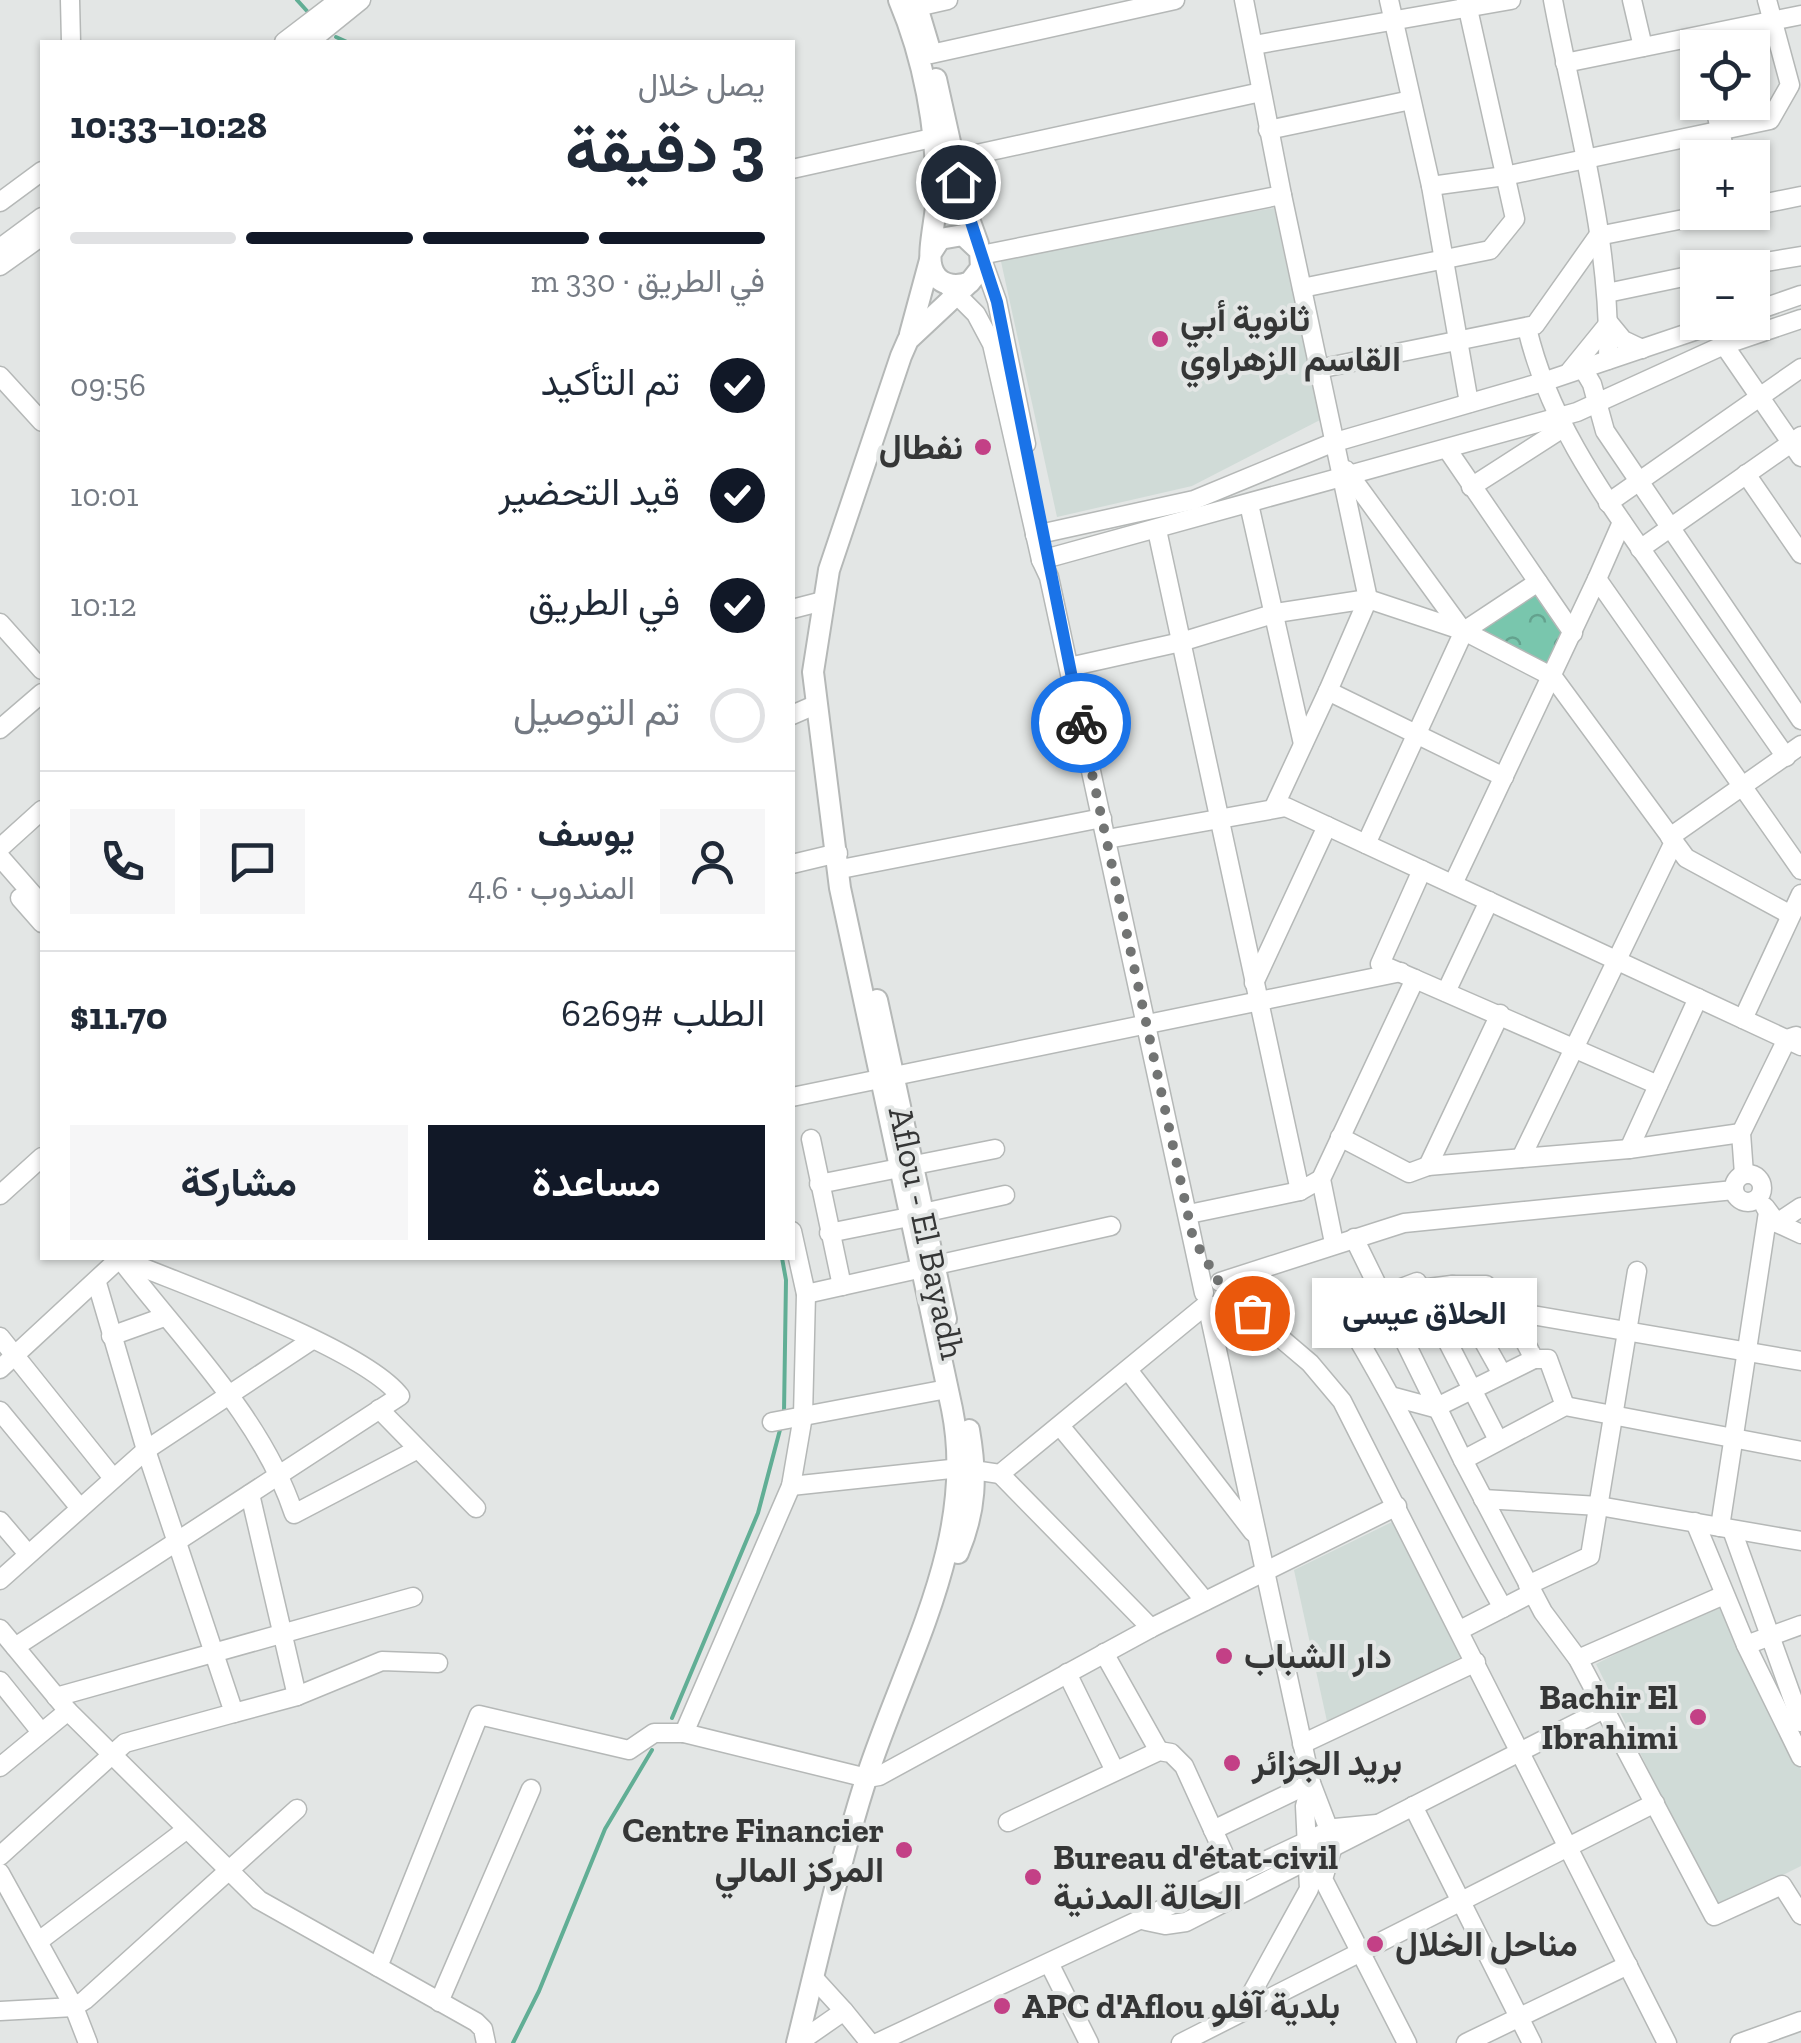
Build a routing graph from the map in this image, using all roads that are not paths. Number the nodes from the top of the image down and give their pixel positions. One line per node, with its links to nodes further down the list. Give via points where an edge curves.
1 (70, 0): 17 (street)
2 (339, 0): 18 (street)
3 (361, 0): 19 (street)
4 (948, 0): 11 (street)
5 (1175, 0): 23 (street)
6 (1244, 0): 21 (street)
7 (1511, 0): 12 (street)
8 (1553, 0): 24 (street)
9 (1632, 0): 22 (street)
10 (1767, 0): 15 (street)
11 (910, 2): 23 (main road); 30 (main road)
12 (1466, 3): 13 (street); 36 (street)
13 (1391, 10): 21 (street); 26 (street)
14 (1801, 15): 15 (street)
15 (1770, 22): 16 (street); 28 (street, via 1790,85 1770,120)
16 (1743, 30)
17 (71, 40)
18 (287, 40)
19 (311, 40)
20 (1680, 44): 22 (street)
21 (1254, 46): 25 (street)
22 (1643, 47): 24 (street)
23 (930, 54): 33 (main road)
24 (1564, 63): 32 (street)
25 (1261, 92): 29 (street); 33 (street)
26 (1411, 100): 29 (street); 37 (street)
27 (1718, 120): 28 (street)
28 (1720, 129): 31 (street); 32 (street)
29 (1268, 130): 38 (street)
30 (932, 138): 33 (main road); 34 (street)
31 (1722, 140)
32 (1583, 156): 36 (street); 44 (street)
33 (944, 161): 47 (main road); 48 (main road)
34 (795, 169)
35 (40, 172): 40 (street)
36 (1505, 176): 37 (street); 50 (street, via 1515,219 1490,250)
37 (1431, 186): 50 (street)
38 (1282, 195): 47 (street); 55 (street)
39 (1801, 196): 41 (street)
40 (0, 202)
41 (1770, 202)
42 (40, 219): 46 (street)
43 (1680, 220): 44 (street)
44 (1598, 236): 56 (street); 61 (street, via 1546,316)
45 (40, 237): 52 (street)
46 (0, 248)
47 (981, 255): 48 (main road, via 970,238 955,234 940,240); 54 (main road); 93 (street, via 997,302)
48 (931, 256): 54 (main road, via 934,274); 64 (main road)
49 (1801, 256): 51 (street)
50 (1444, 258): 55 (street); 63 (street)
51 (1770, 261)
52 (0, 266)
53 (1680, 278): 56 (street)
54 (957, 286): 64 (main road, Aflou - El Bayadh); 93 (street, via 992,344)
55 (1302, 288): 70 (street)
56 (1607, 293): 60 (street)
57 (1801, 295): 58 (street)
58 (1770, 306)
59 (1801, 319): 65 (street)
60 (1609, 323): 66 (street); 68 (street); 71 (street)
61 (1526, 328): 63 (street); 67 (street)
62 (1680, 336): 66 (street)
63 (1458, 338): 70 (street); 76 (street)
64 (908, 340): 100 (main road, Aflou - El Bayadh, via 847,511)
65 (1724, 345): 75 (street); 77 (street)
66 (1642, 350): 68 (street)
67 (1533, 355): 71 (street); 73 (street); 74 (street)
68 (1608, 360): 71 (street)
69 (1801, 368): 75 (street)
70 (1318, 369): 82 (street)
71 (1574, 370): 73 (street); 77 (street, via 1592,384)
72 (0, 376): 78 (street)
73 (1542, 382): 74 (street); 80 (street)
74 (1508, 392): 76 (street)
75 (1761, 398): 81 (street); 86 (street)
76 (1470, 403): 82 (street)
77 (1594, 404): 79 (street); 80 (street)
78 (40, 420)
79 (1600, 423): 80 (street); 86 (street)
80 (1563, 428): 83 (street); 87 (street); 89 (street)
81 (1798, 446): 84 (street)
82 (1333, 448): 85 (street); 93 (street, via 1194,500)
83 (1447, 449): 85 (street); 87 (street)
84 (1746, 474): 91 (street); 95 (street)
85 (1345, 478): 88 (street); 99 (street); 103 (street)
86 (1642, 481): 89 (street); 91 (street)
87 (1471, 487): 98 (street)
88 (1249, 504): 92 (street); 101 (street)
89 (1608, 504): 90 (street)
90 (1622, 522): 94 (street); 97 (street)
91 (1672, 526): 94 (street); 113 (street)
92 (1157, 530): 96 (street); 105 (street)
93 (1040, 534): 96 (street)
94 (1640, 549): 117 (street)
95 (1801, 554)
96 (1047, 565): 106 (street)
97 (1597, 579): 104 (street); 119 (street)
98 (1538, 582): 103 (street); 104 (street)
99 (1368, 598): 101 (street); 103 (street); 109 (street)
100 (804, 604): 111 (main road, Aflou - El Bayadh)
101 (1276, 613): 105 (street); 116 (street)
102 (0, 623): 107 (street)
103 (1464, 632): 108 (street); 115 (street)
104 (1572, 634): 108 (street)
105 (1181, 642): 106 (street); 122 (street)
106 (1069, 666): 123 (street)
107 (40, 668)
108 (1553, 677): 118 (street); 126 (street)
109 (1328, 691): 115 (street); 116 (street)
110 (40, 694): 114 (street)
111 (815, 705): 112 (street); 130 (main road, Aflou - El Bayadh)
112 (795, 714)
113 (1801, 720)
114 (0, 729)
115 (1416, 734): 118 (street); 127 (street)
116 (1303, 744): 120 (street)
117 (1793, 751): 119 (street)
118 (1504, 777): 135 (street)
119 (1738, 786): 126 (street); 133 (street)
120 (1275, 805): 122 (street); 124 (street)
121 (40, 812): 128 (street)
122 (1217, 817): 125 (street); 143 (street)
123 (1102, 818): 125 (street); 130 (street)
124 (1328, 826): 127 (street); 143 (street)
125 (1107, 839): 149 (street)
126 (1672, 839): 139 (street, via 1686,858); 141 (street)
127 (1366, 844): 132 (street)
128 (0, 848)
129 (0, 857): 138 (street)
130 (840, 861): 131 (street); 152 (main road, Aflou - El Bayadh, via 840,888)
131 (795, 864)
132 (1422, 870): 135 (street); 142 (street, via 1380,964)
133 (1801, 870)
134 (0, 875): 140 (street)
135 (1453, 884): 137 (street)
136 (1801, 894): 139 (street)
137 (1488, 901): 141 (street); 144 (street)
138 (40, 903)
139 (1789, 914): 148 (street)
140 (40, 921)
141 (1615, 959): 145 (street); 151 (street)
142 (1408, 976): 144 (street); 146 (street); 156 (street)
143 (1254, 983): 146 (street)
144 (1446, 992): 147 (street)
145 (1698, 998): 148 (street); 153 (street)
146 (1257, 1003): 149 (street); 167 (street)
147 (1500, 1014): 151 (street); 163 (street)
148 (1743, 1019): 150 (street)
149 (1148, 1026): 152 (street); 172 (street)
150 (1796, 1040): 155 (street)
151 (1573, 1047): 153 (street); 160 (street)
152 (886, 1076): 154 (street); 162 (main road, Aflou - El Bayadh)
153 (1658, 1086): 159 (street)
154 (795, 1096)
155 (1741, 1134): 159 (street); 165 (street)
156 (1340, 1138): 163 (street, via 1408,1173); 164 (street)
157 (810, 1139): 166 (street)
158 (995, 1149): 162 (street)
159 (1629, 1149): 160 (street)
160 (1521, 1158): 163 (street)
161 (40, 1160): 168 (street)
162 (906, 1166): 166 (street); 173 (main road, Aflou - El Bayadh)
163 (1428, 1166)
164 (1321, 1179): 167 (street); 178 (street)
165 (1739, 1182): 171 (street, via 1741,1201); 177 (street, via 1404,1223)
166 (820, 1184): 175 (street)
167 (1300, 1192): 172 (street)
168 (0, 1195)
169 (1005, 1195): 173 (street)
170 (1801, 1207): 171 (street)
171 (1768, 1211): 176 (street); 198 (street)
172 (1189, 1214): 191 (street)
173 (916, 1215): 175 (street); 183 (main road, Aflou - El Bayadh)
174 (1111, 1226): 183 (street)
175 (829, 1233): 187 (street)
176 (1801, 1234)
177 (1354, 1238): 178 (street); 190 (street)
178 (1334, 1243): 191 (street)
179 (795, 1244): 189 (street)
180 (118, 1260): 185 (street)
181 (121, 1260): 193 (street)
182 (125, 1260): 197 (street)
183 (927, 1266): 187 (street); 205 (main road, Aflou - El Bayadh); 223 (main road, Aflou - El Bayadh)
184 (1637, 1271): 194 (street)
185 (96, 1282): 196 (street); 199 (street)
186 (1452, 1285): 188 (street); 192 (street, via 1486,1285); 204 (street)
187 (842, 1286): 189 (street)
188 (1420, 1290): 190 (street, via 1416,1282); 206 (street)
189 (806, 1294): 213 (street)
190 (1381, 1295): 208 (street, via 1341,1312); 210 (street)
191 (1219, 1296): 203 (street); 230 (street, via 1252,1313 1327,1380); 237 (street, via 1215,1354)
192 (1509, 1311): 194 (street); 200 (street)
193 (164, 1317): 196 (street); 207 (street)
194 (1627, 1331): 198 (street); 214 (street)
195 (0, 1336): 199 (street)
196 (111, 1336): 220 (street)
197 (312, 1340): 207 (street); 211 (street, via 387,1378 400,1396)
198 (1747, 1352): 201 (street); 218 (street)
199 (16, 1355): 202 (street); 226 (street)
200 (1534, 1359): 204 (street); 209 (street, via 1548,1359)
201 (1801, 1361)
202 (0, 1369)
203 (1128, 1370): 216 (street); 237 (street)
204 (1502, 1374): 206 (street)
205 (948, 1389): 213 (street); 223 (main road, Aflou - El Bayadh)
206 (1470, 1390): 210 (street); 217 (street)
207 (229, 1396): 220 (street); 224 (street)
208 (1394, 1396): 210 (street); 247 (street)
209 (1565, 1406): 214 (street); 217 (street)
210 (1434, 1408): 222 (street)
211 (379, 1410): 219 (street); 224 (street)
212 (0, 1411): 232 (street)
213 (800, 1417): 215 (street); 227 (street)
214 (1613, 1418): 218 (street); 231 (street)
215 (772, 1422)
216 (1060, 1426): 225 (street); 246 (street)
217 (1498, 1440): 222 (street)
218 (1734, 1440): 221 (street); 236 (street)
219 (418, 1449): 224 (street, via 294,1514); 233 (street)
220 (146, 1450): 226 (street); 239 (street)
221 (1801, 1452)
222 (1462, 1460): 229 (street)
223 (968, 1468): 225 (street); 227 (street); 278 (main road, Aflou - El Bayadh, via 935,1594)
224 (280, 1473): 228 (street)
225 (1000, 1474): 250 (street)
226 (114, 1478): 232 (street)
227 (790, 1486): 270 (street)
228 (250, 1494): 239 (street); 252 (street)
229 (1483, 1499): 231 (street); 243 (street)
230 (1397, 1506): 241 (street); 251 (street)
231 (1599, 1506): 235 (street); 243 (street, via 1590,1556)
232 (80, 1508): 240 (street)
233 (476, 1508)
234 (0, 1521): 240 (street)
235 (1695, 1522): 236 (street); 244 (street)
236 (1726, 1528): 238 (street); 253 (street)
237 (1256, 1536): 241 (street)
238 (1801, 1541)
239 (178, 1542): 255 (street); 256 (street)
240 (28, 1554): 242 (street)
241 (1264, 1570): 246 (street); 271 (street)
242 (0, 1580)
243 (1530, 1589): 247 (street); 258 (street)
244 (1724, 1595): 254 (street); 258 (street)
245 (413, 1598): 252 (street)
246 (1205, 1601): 250 (street)
247 (1502, 1608): 251 (street)
248 (1801, 1625): 253 (street)
249 (0, 1628): 255 (street)
250 (1151, 1628): 257 (street)
251 (1460, 1630): 259 (street)
252 (282, 1634): 256 (street); 263 (street)
253 (1770, 1634): 254 (street); 264 (street)
254 (1746, 1645): 264 (street)
255 (14, 1647): 265 (street)
256 (217, 1652): 265 (street); 267 (street)
257 (1104, 1653): 261 (street); 273 (street)
258 (1578, 1660): 266 (street)
259 (1476, 1662): 271 (street); 272 (street)
260 (438, 1663): 263 (street, via 382,1661)
261 (1066, 1672): 277 (street); 278 (street)
262 (0, 1681): 269 (street)
263 (297, 1696): 267 (street)
264 (1791, 1703): 268 (street); 275 (street)
265 (62, 1704): 269 (street); 274 (street)
266 (1602, 1710): 272 (street); 281 (street)
267 (234, 1713): 274 (street, via 124,1743)
268 (1801, 1722)
269 (42, 1732): 276 (street)
270 (684, 1733): 278 (street); 300 (street, via 654,1734 628,1750 479,1715)
271 (1302, 1744): 279 (street)
272 (1520, 1750): 282 (street); 288 (street)
273 (1159, 1751): 277 (street); 286 (street, via 1181,1760)
274 (111, 1755): 285 (street); 290 (street)
275 (1801, 1758)
276 (1, 1763)
277 (1115, 1771): 284 (street)
278 (867, 1778): 302 (main road, Aflou - El Bayadh)
279 (1311, 1783): 286 (street); 287 (street); 289 (street, via 1305,1806)
280 (531, 1789): 304 (street)
281 (1655, 1803): 288 (street); 295 (street, via 1714,1916 1782,1885)
282 (1413, 1806): 287 (street); 294 (street)
283 (297, 1809): 291 (street)
284 (1008, 1822)
285 (187, 1829): 291 (street); 296 (street)
286 (1213, 1830): 293 (street)
287 (1332, 1839): 289 (street); 297 (street, via 1323,1879)
288 (1571, 1848): 294 (street); 299 (street)
289 (1310, 1850): 293 (street); 301 (street, via 1306,1897)
290 (0, 1856)
291 (229, 1870): 300 (street, via 280,1915); 305 (street)
292 (0, 1872): 296 (street)
293 (1238, 1886): 298 (street)
294 (1463, 1904): 297 (street); 309 (street)
295 (1801, 1914)
296 (39, 1940): 305 (street)
297 (1357, 1952): 303 (street); 318 (street)
298 (1050, 1965): 315 (street); 316 (street)
299 (1628, 1965): 309 (street); 321 (street)
300 (378, 1967): 304 (street)
301 (1262, 1974): 303 (street); 306 (street)
302 (813, 1977): 308 (street); 313 (main road, Aflou - El Bayadh)
303 (1279, 1992): 306 (street)
304 (440, 2002): 312 (street, via 484,2029)
305 (74, 2007): 307 (street); 311 (street)
306 (1242, 2010): 317 (street)
307 (0, 2011)
308 (844, 2012): 313 (street); 314 (street)
309 (1518, 2017): 319 (street); 320 (street)
310 (1801, 2022): 322 (street)
311 (88, 2043)
312 (486, 2043)
313 (797, 2043)
314 (870, 2043)
315 (878, 2043)
316 (1089, 2043)
317 (1181, 2043)
318 (1407, 2043)
319 (1466, 2043)
320 (1532, 2043)
321 (1667, 2043)
322 (1740, 2043)

